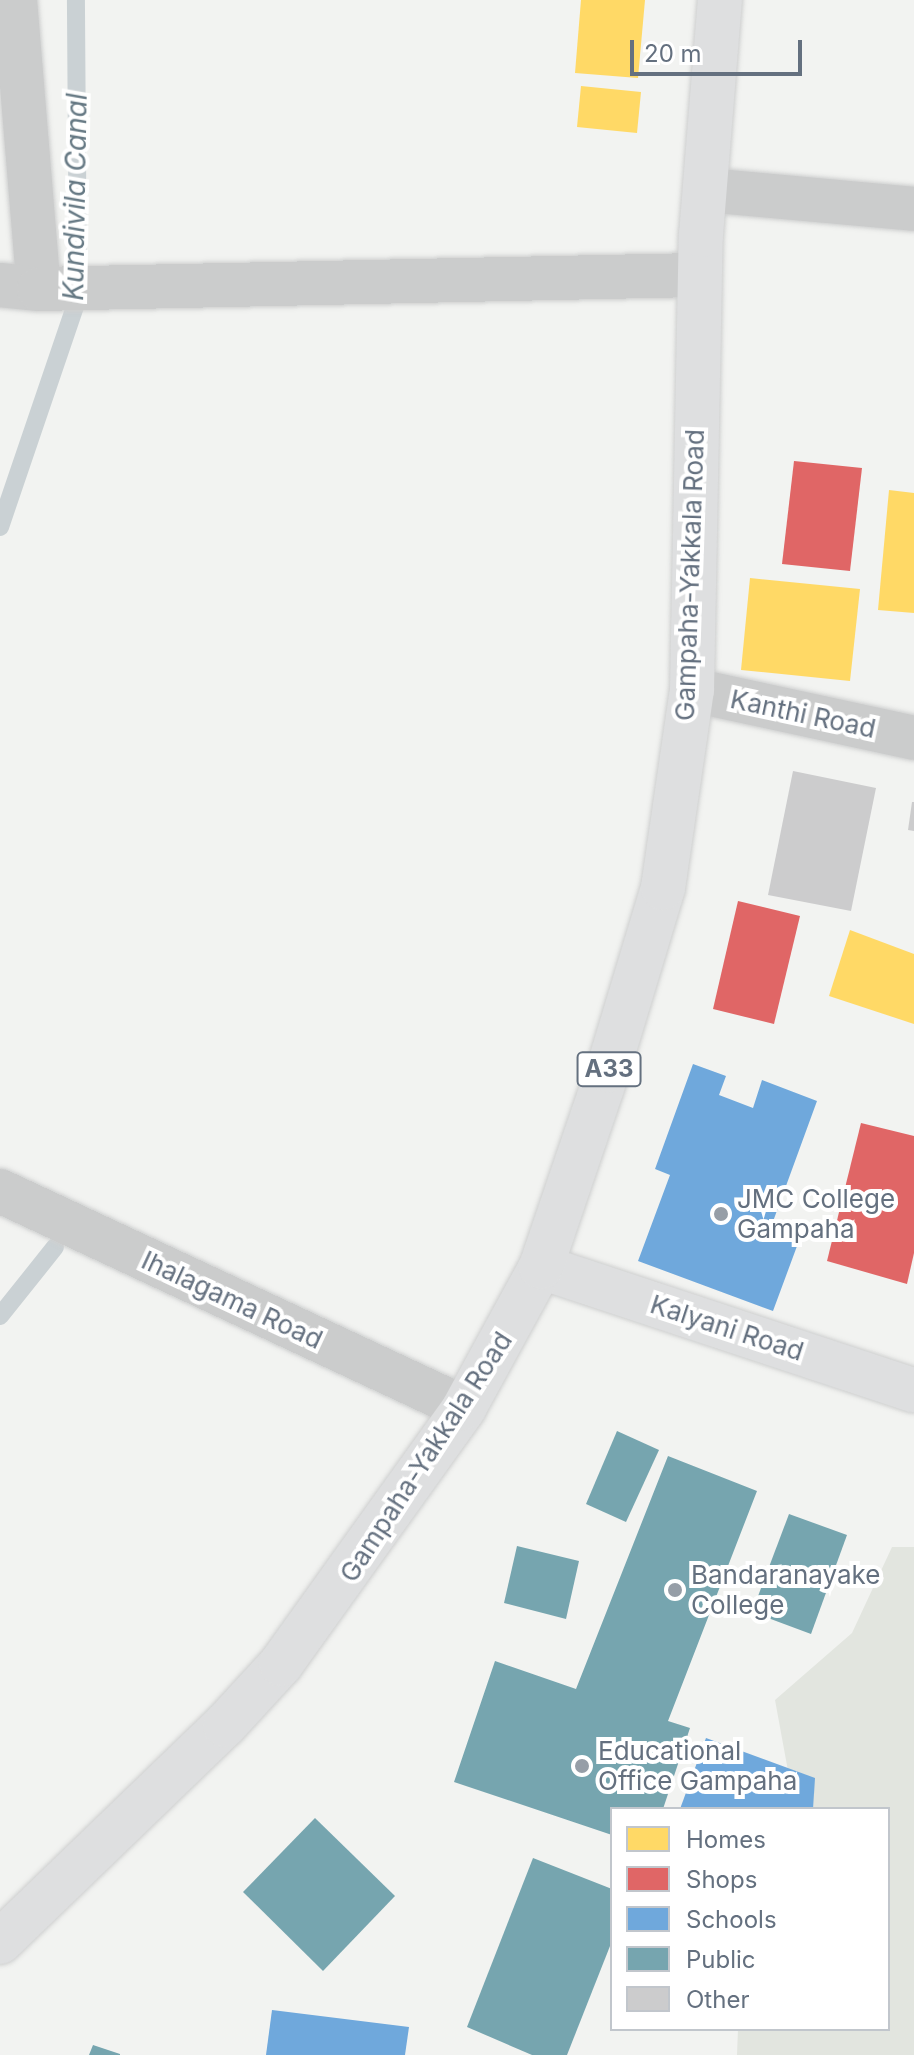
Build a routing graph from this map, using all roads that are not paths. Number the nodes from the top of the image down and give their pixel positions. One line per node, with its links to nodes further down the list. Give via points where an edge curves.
1 (15, 0): 6 (street)
2 (720, 0): 3 (main road, Gampaha-Yakkala Road / A33)
3 (706, 190): 4 (street); 5 (main road, Gampaha-Yakkala Road / A33)
4 (914, 209)
5 (699, 275): 6 (street); 7 (main road, Gampaha-Yakkala Road / A33)
6 (20, 287)
7 (692, 690): 8 (street, Kanthi Road); 10 (main road, Gampaha-Yakkala Road / A33, via 663,888)
8 (914, 738)
9 (0, 1191): 12 (street, Ihalagama Road)
10 (541, 1267): 11 (main road, Kalyani Road); 12 (main road, Gampaha-Yakkala Road / A33)
11 (914, 1390)
12 (464, 1408): 13 (main road, Gampaha-Yakkala Road / A33, via 281,1664)
13 (0, 1942)

